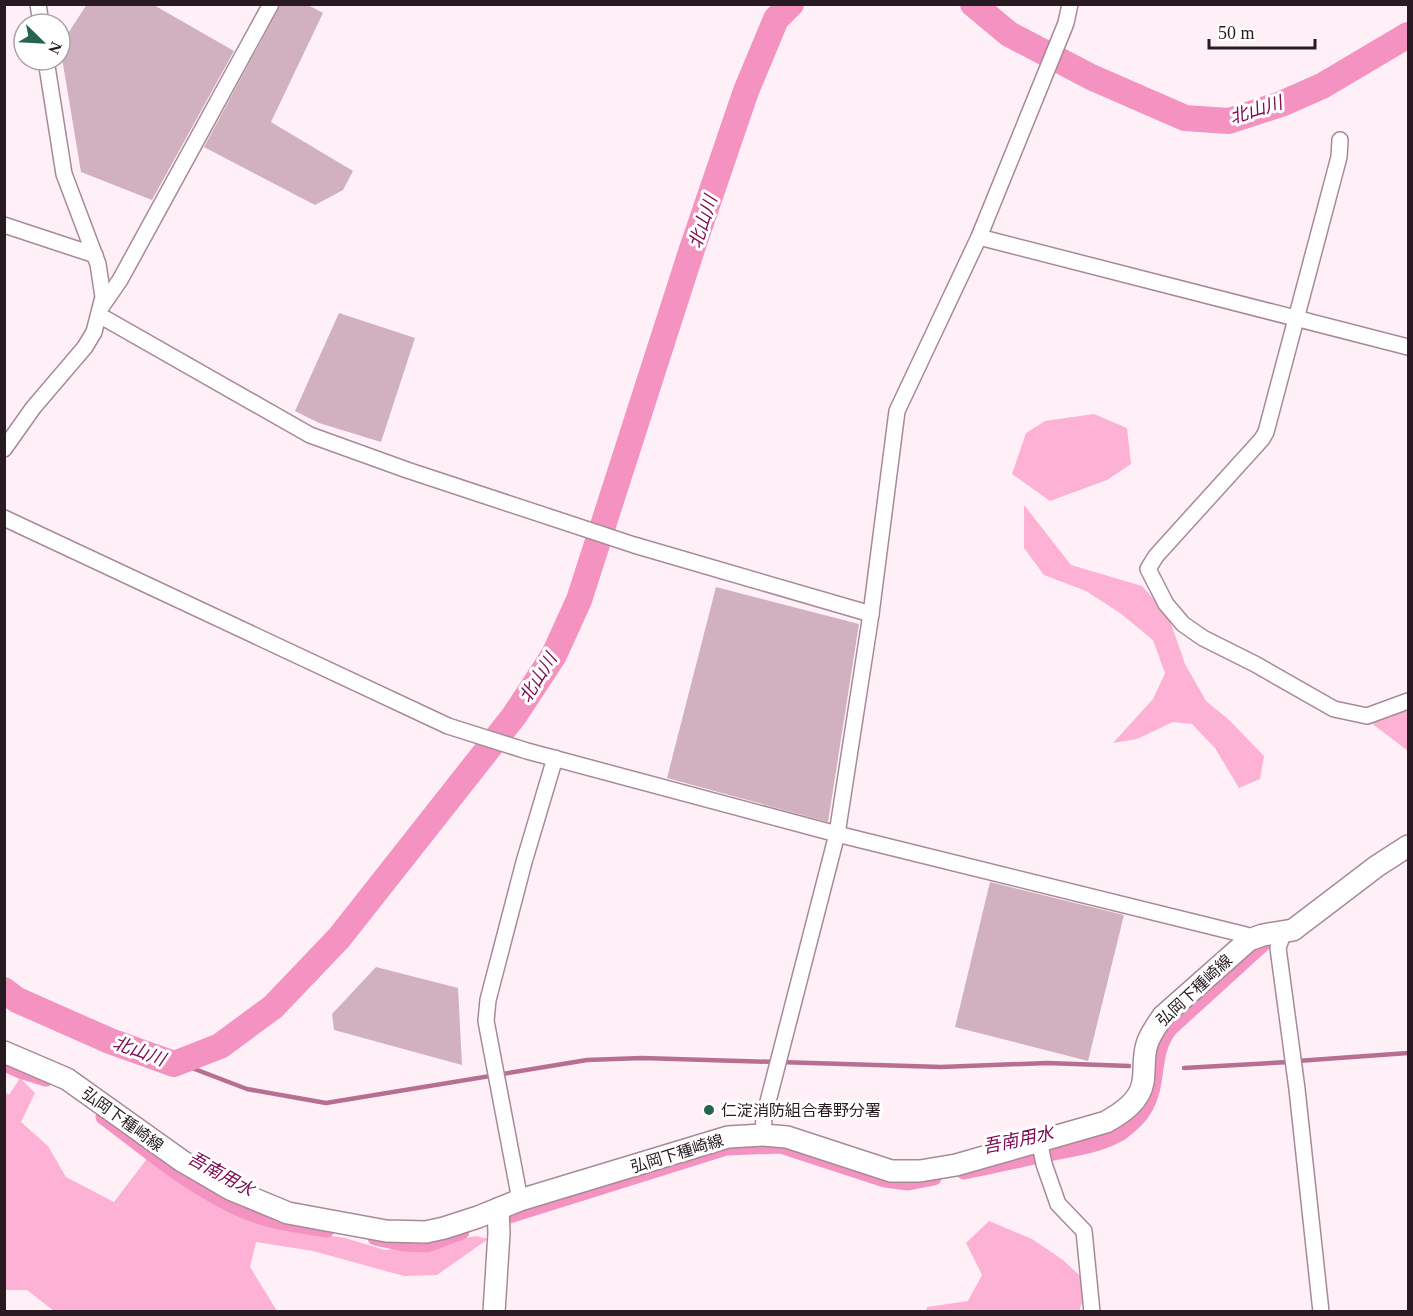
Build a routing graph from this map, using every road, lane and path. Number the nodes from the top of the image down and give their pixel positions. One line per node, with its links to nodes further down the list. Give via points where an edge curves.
1 (271, 4): 8 (street)
2 (1070, 4): 6 (street, via 1066,23)
3 (48, 72): 7 (street, via 64,174)
4 (1340, 140): 9 (street)
5 (4, 225): 7 (street)
6 (979, 237): 9 (street); 13 (street, via 897,411)
7 (95, 255): 8 (street, via 103,297)
8 (100, 310): 11 (street, via 85,347); 13 (street, via 310,435 634,545)
9 (1295, 318): 10 (street); 14 (street, via 1262,439 1148,569 1166,604 1183,624 1334,709 1367,716)
10 (1408, 347)
11 (4, 449)
12 (4, 519): 15 (street, via 448,726)
13 (871, 614): 16 (street)
14 (1408, 700)
15 (555, 758): 16 (street); 22 (street, via 488,999 486,1021)
16 (837, 834): 18 (street, via 1246,935); 20 (street, via 764,1117)
17 (1408, 846): 18 (main road, 弘岡下種崎線, via 1293,930)
18 (1270, 934): 21 (main road, 弘岡下種崎線, via 1163,1016 1146,1045 1143,1084 1124,1113); 26 (street, via 1278,948)
19 (4, 1052): 23 (main road, 弘岡下種崎線, via 68,1079 222,1185 288,1213 407,1233 444,1228)
20 (763, 1135): 21 (main road, 弘岡下種崎線, via 787,1137 891,1171 956,1165); 22 (main road, 弘岡下種崎線, via 728,1137)
21 (1039, 1144): 25 (street, via 1058,1204 1084,1231)
22 (520, 1200): 23 (main road, 弘岡下種崎線)
23 (498, 1209): 24 (main road)
24 (494, 1311)
25 (1092, 1311)
26 (1321, 1311)

